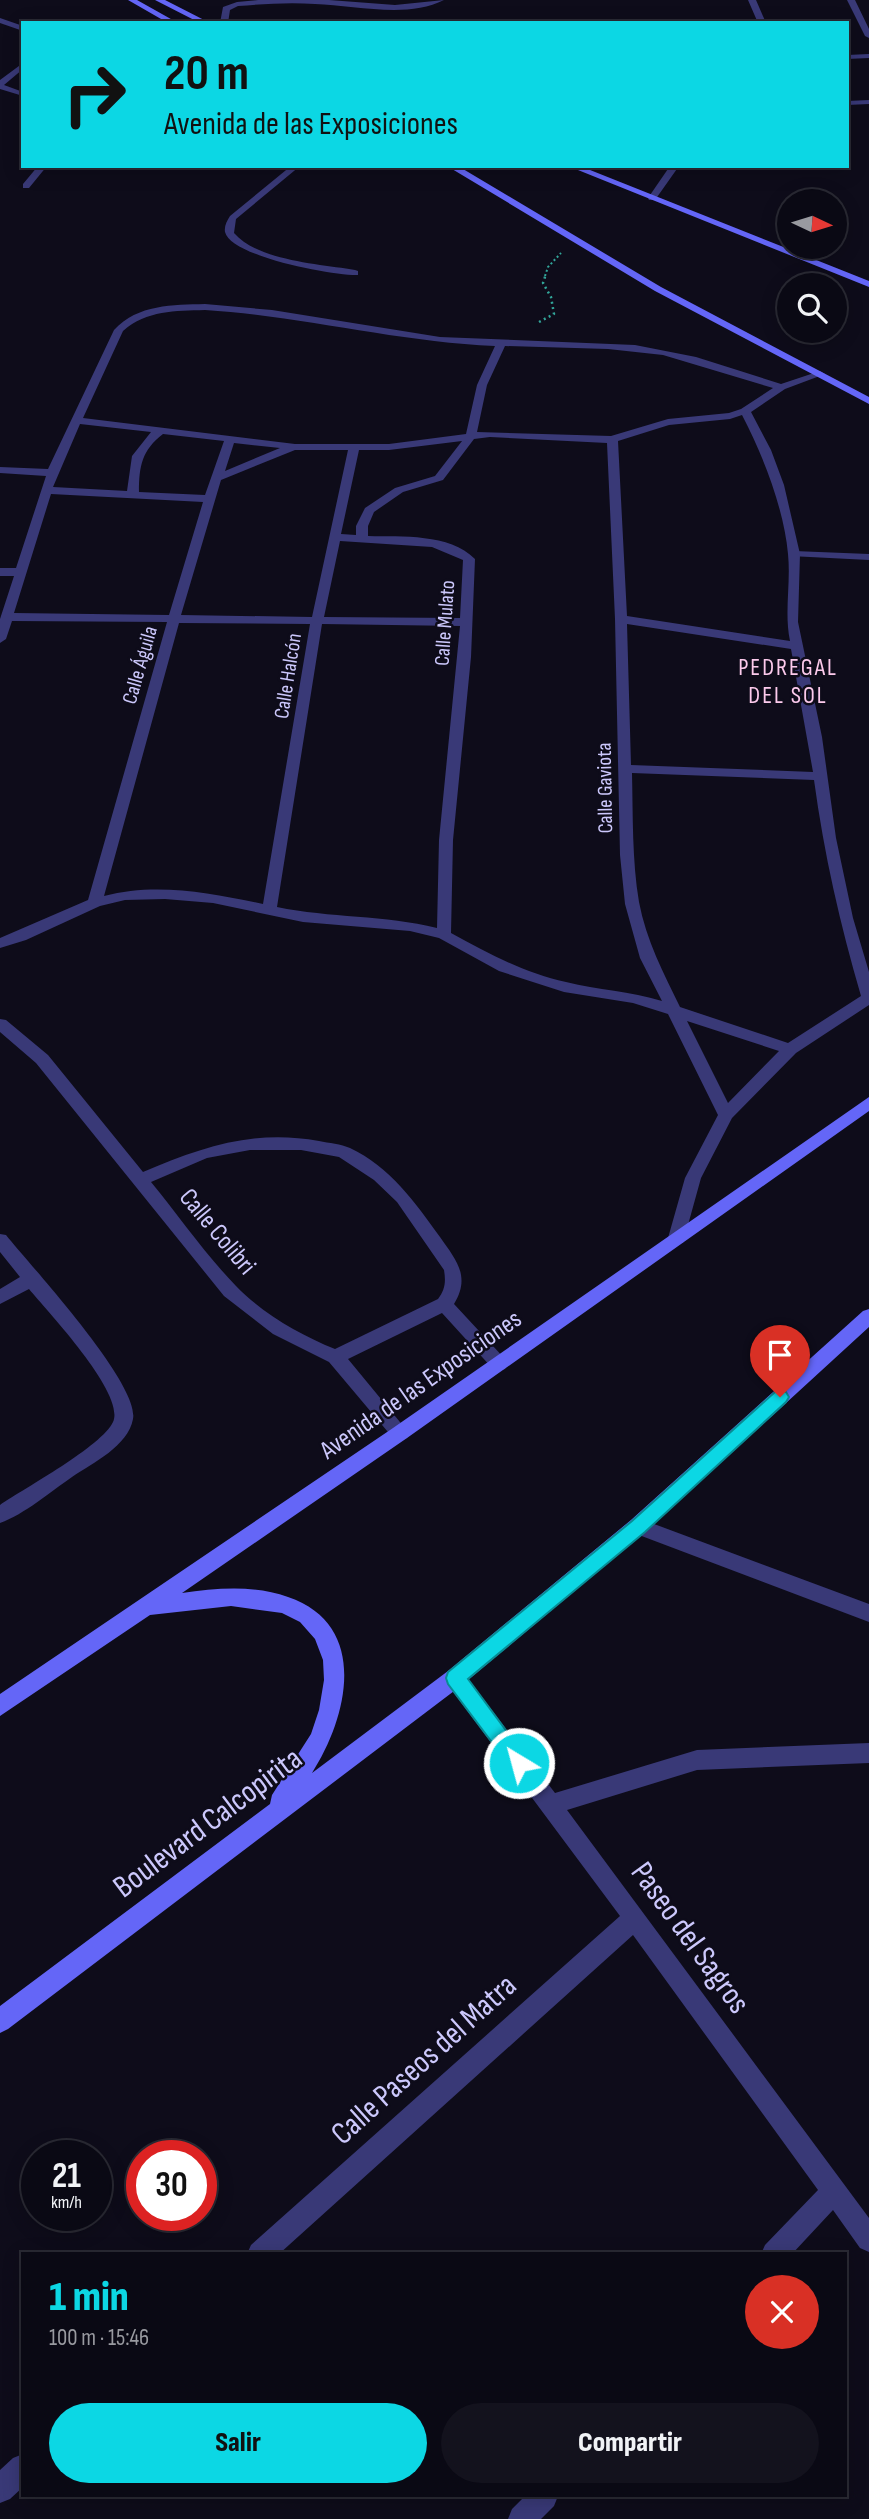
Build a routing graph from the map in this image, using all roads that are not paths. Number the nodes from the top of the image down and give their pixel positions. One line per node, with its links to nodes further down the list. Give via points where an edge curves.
1 (132, 0): 7 (street)
2 (159, 0): 8 (street)
3 (440, 0): 9 (street, via 393,9 327,2 237,4 226,9)
4 (752, 0): 10 (street)
5 (851, 0): 12 (street)
6 (0, 20): 11 (street)
7 (170, 21)
8 (202, 21)
9 (224, 21)
10 (761, 21)
11 (21, 28)
12 (869, 35)
13 (869, 56): 14 (street)
14 (849, 57)
15 (21, 67): 16 (street)
16 (0, 85): 17 (street)
17 (21, 94)
18 (869, 102): 19 (street)
19 (849, 103)
20 (41, 168): 25 (street)
21 (294, 168): 27 (lane, via 233,218 230,233 257,252)
22 (453, 168): 30 (street, via 700,313)
23 (577, 168): 26 (street)
24 (674, 168): 26 (street)
25 (26, 186)
26 (653, 198): 28 (street)
27 (355, 273)
28 (869, 284)
29 (500, 343): 31 (street, via 645,349); 34 (street, via 405,337 307,318 201,307 146,312 119,330); 36 (street, via 482,384)
30 (820, 374): 31 (street); 32 (street)
31 (781, 387): 33 (street)
32 (869, 401)
33 (746, 411): 38 (street, via 668,422); 49 (street, via 778,485)
34 (77, 420): 35 (street); 42 (street)
35 (163, 429): 37 (street); 45 (street, via 135,456)
36 (471, 436): 38 (street); 40 (street); 48 (street, via 439,478 399,490 369,510)
37 (230, 439): 39 (street); 43 (street, Calle Águila)
38 (612, 439): 55 (street, Calle Gaviota)
39 (295, 447): 40 (street); 43 (street)
40 (354, 449): 47 (street, Calle Halcón)
41 (0, 470): 42 (street)
42 (52, 473): 44 (street)
43 (218, 478): 46 (street, Calle Águila)
44 (46, 490): 45 (street); 52 (street)
45 (133, 493): 46 (street)
46 (212, 499): 54 (street, Calle Águila)
47 (335, 537): 48 (street); 56 (street, Calle Halcón)
48 (362, 539): 57 (street, Calle Mulato, via 434,544 469,559)
49 (794, 554): 50 (lane); 59 (street)
50 (869, 557)
51 (0, 572): 52 (street)
52 (22, 572): 53 (street)
53 (8, 617): 54 (street); 58 (street)
54 (174, 618): 56 (street); 62 (street, Calle Águila)
55 (621, 619): 59 (street); 60 (street, Calle Gaviota)
56 (317, 620): 57 (street); 63 (street, Calle Halcón)
57 (465, 622): 64 (street, Calle Mulato, via 446,840)
58 (0, 639)
59 (796, 646): 61 (street)
60 (625, 769): 61 (street); 67 (street, Calle Gaviota, via 632,904 648,958)
61 (819, 776): 66 (street, via 846,918)
62 (95, 903): 63 (street, via 125,895 165,894 213,898); 65 (street)
63 (269, 911): 64 (street, via 410,926)
64 (444, 935): 67 (street, via 503,968 565,987 635,998)
65 (0, 943)
66 (869, 998): 69 (street)
67 (675, 1013): 69 (street); 71 (street, Calle Gaviota)
68 (0, 1024): 72 (street, Calle Colibri, via 42,1059)
69 (790, 1049): 71 (street)
70 (869, 1102): 73 (street, Avenida de las Exposiciones)
71 (726, 1115): 73 (street, via 694,1178)
72 (141, 1179): 77 (street, via 204,1153 250,1144 301,1144 344,1152 380,1175 404,1198 453,1269 453,1294); 79 (street, Calle Colibri, via 230,1291 272,1326)
73 (677, 1238): 80 (street, Avenida de las Exposiciones)
74 (0, 1240): 75 (street)
75 (31, 1279): 76 (street); 82 (street, via 109,1375 124,1407 124,1420 115,1436 99,1449)
76 (0, 1297)
77 (444, 1304): 79 (street); 80 (street)
78 (869, 1316): 83 (street)
79 (335, 1357): 81 (street)
80 (499, 1364): 81 (street, Avenida de las Exposiciones)
81 (400, 1433): 84 (street, Avenida de las Exposiciones)
82 (0, 1514)
83 (638, 1526): 85 (street); 86 (street)
84 (146, 1607): 87 (street, Avenida de las Exposiciones); 90 (street, via 255,1598 287,1605 312,1618 330,1641 333,1703 319,1741)
85 (869, 1613)
86 (455, 1678): 89 (street, Paseo del Sagros); 90 (street, Boulevard Calcopirita)
87 (0, 1706)
88 (869, 1753): 89 (street, via 698,1760)
89 (550, 1805): 91 (street, Paseo del Sagros)
90 (272, 1813): 92 (street, Boulevard Calcopirita)
91 (635, 1918): 93 (street, Paseo del Sagros); 95 (street, Calle Paseos del Matra)
92 (0, 2021)
93 (834, 2191): 94 (street, Paseo del Sagros); 96 (street)
94 (869, 2239)
95 (262, 2252)
96 (776, 2252)
97 (21, 2470): 98 (street)
98 (0, 2489)
99 (543, 2497): 100 (street)
100 (522, 2519)

